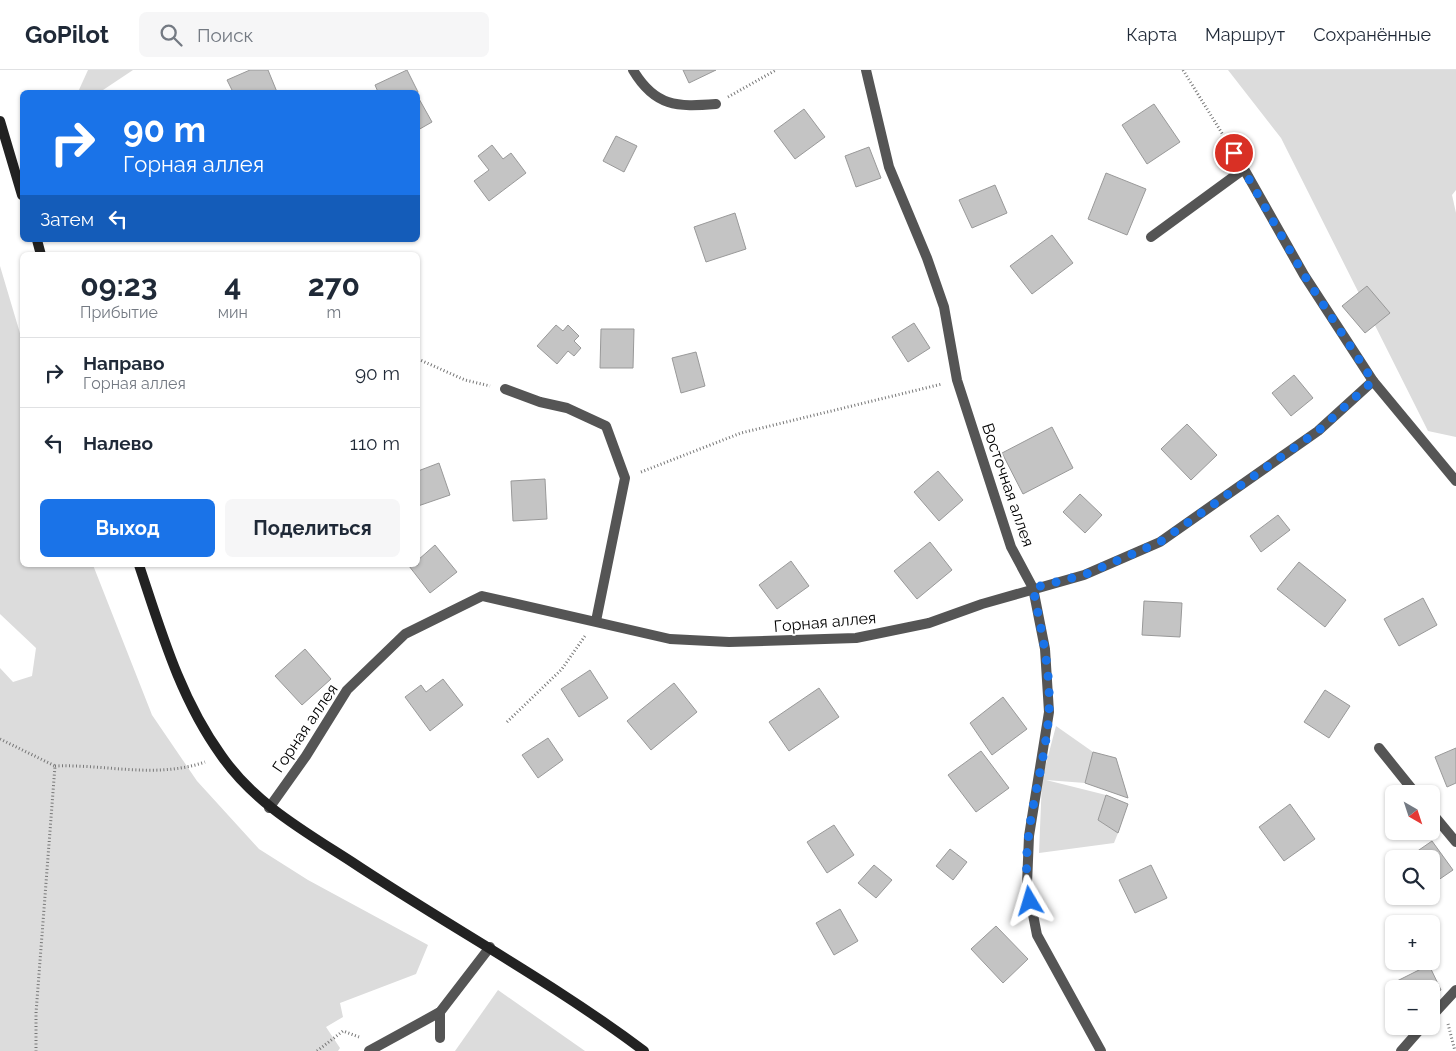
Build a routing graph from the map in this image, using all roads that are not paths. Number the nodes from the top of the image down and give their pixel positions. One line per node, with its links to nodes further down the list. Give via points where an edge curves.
1 (633, 70): 3 (street, via 654,96 681,107)
2 (866, 70): 11 (street, Восточная аллея, via 889,167 944,307 957,380 1011,547)
3 (716, 104)
4 (0, 121): 5 (main road)
5 (20, 188)
6 (1151, 237): 7 (street, via 1244,169 1304,275)
7 (1373, 381): 9 (street); 11 (street, Горная аллея, via 1318,431 1160,542 1084,575)
8 (505, 389): 12 (street, via 567,408 606,426 625,478)
9 (1456, 481)
10 (140, 567): 15 (main road, via 185,693 222,756)
11 (1033, 588): 12 (street, Горная аллея, via 929,623 856,638 729,642 670,639); 26 (street, Восточная аллея, via 1046,649 1049,712 1029,836 1027,884 1037,934)
12 (596, 621): 15 (street, Горная аллея, via 482,596 406,634 347,690 306,756)
13 (1379, 748): 14 (street)
14 (1409, 785)
15 (268, 808): 18 (main road, via 392,889)
16 (1440, 823): 17 (street)
17 (1456, 842)
18 (490, 947): 21 (street); 25 (main road)
19 (1456, 990): 20 (street)
20 (1440, 1007)
21 (440, 1012): 23 (street); 24 (street)
22 (1415, 1035): 27 (street)
23 (440, 1038)
24 (369, 1051)
25 (644, 1051)
26 (1101, 1051)
27 (1401, 1051)

